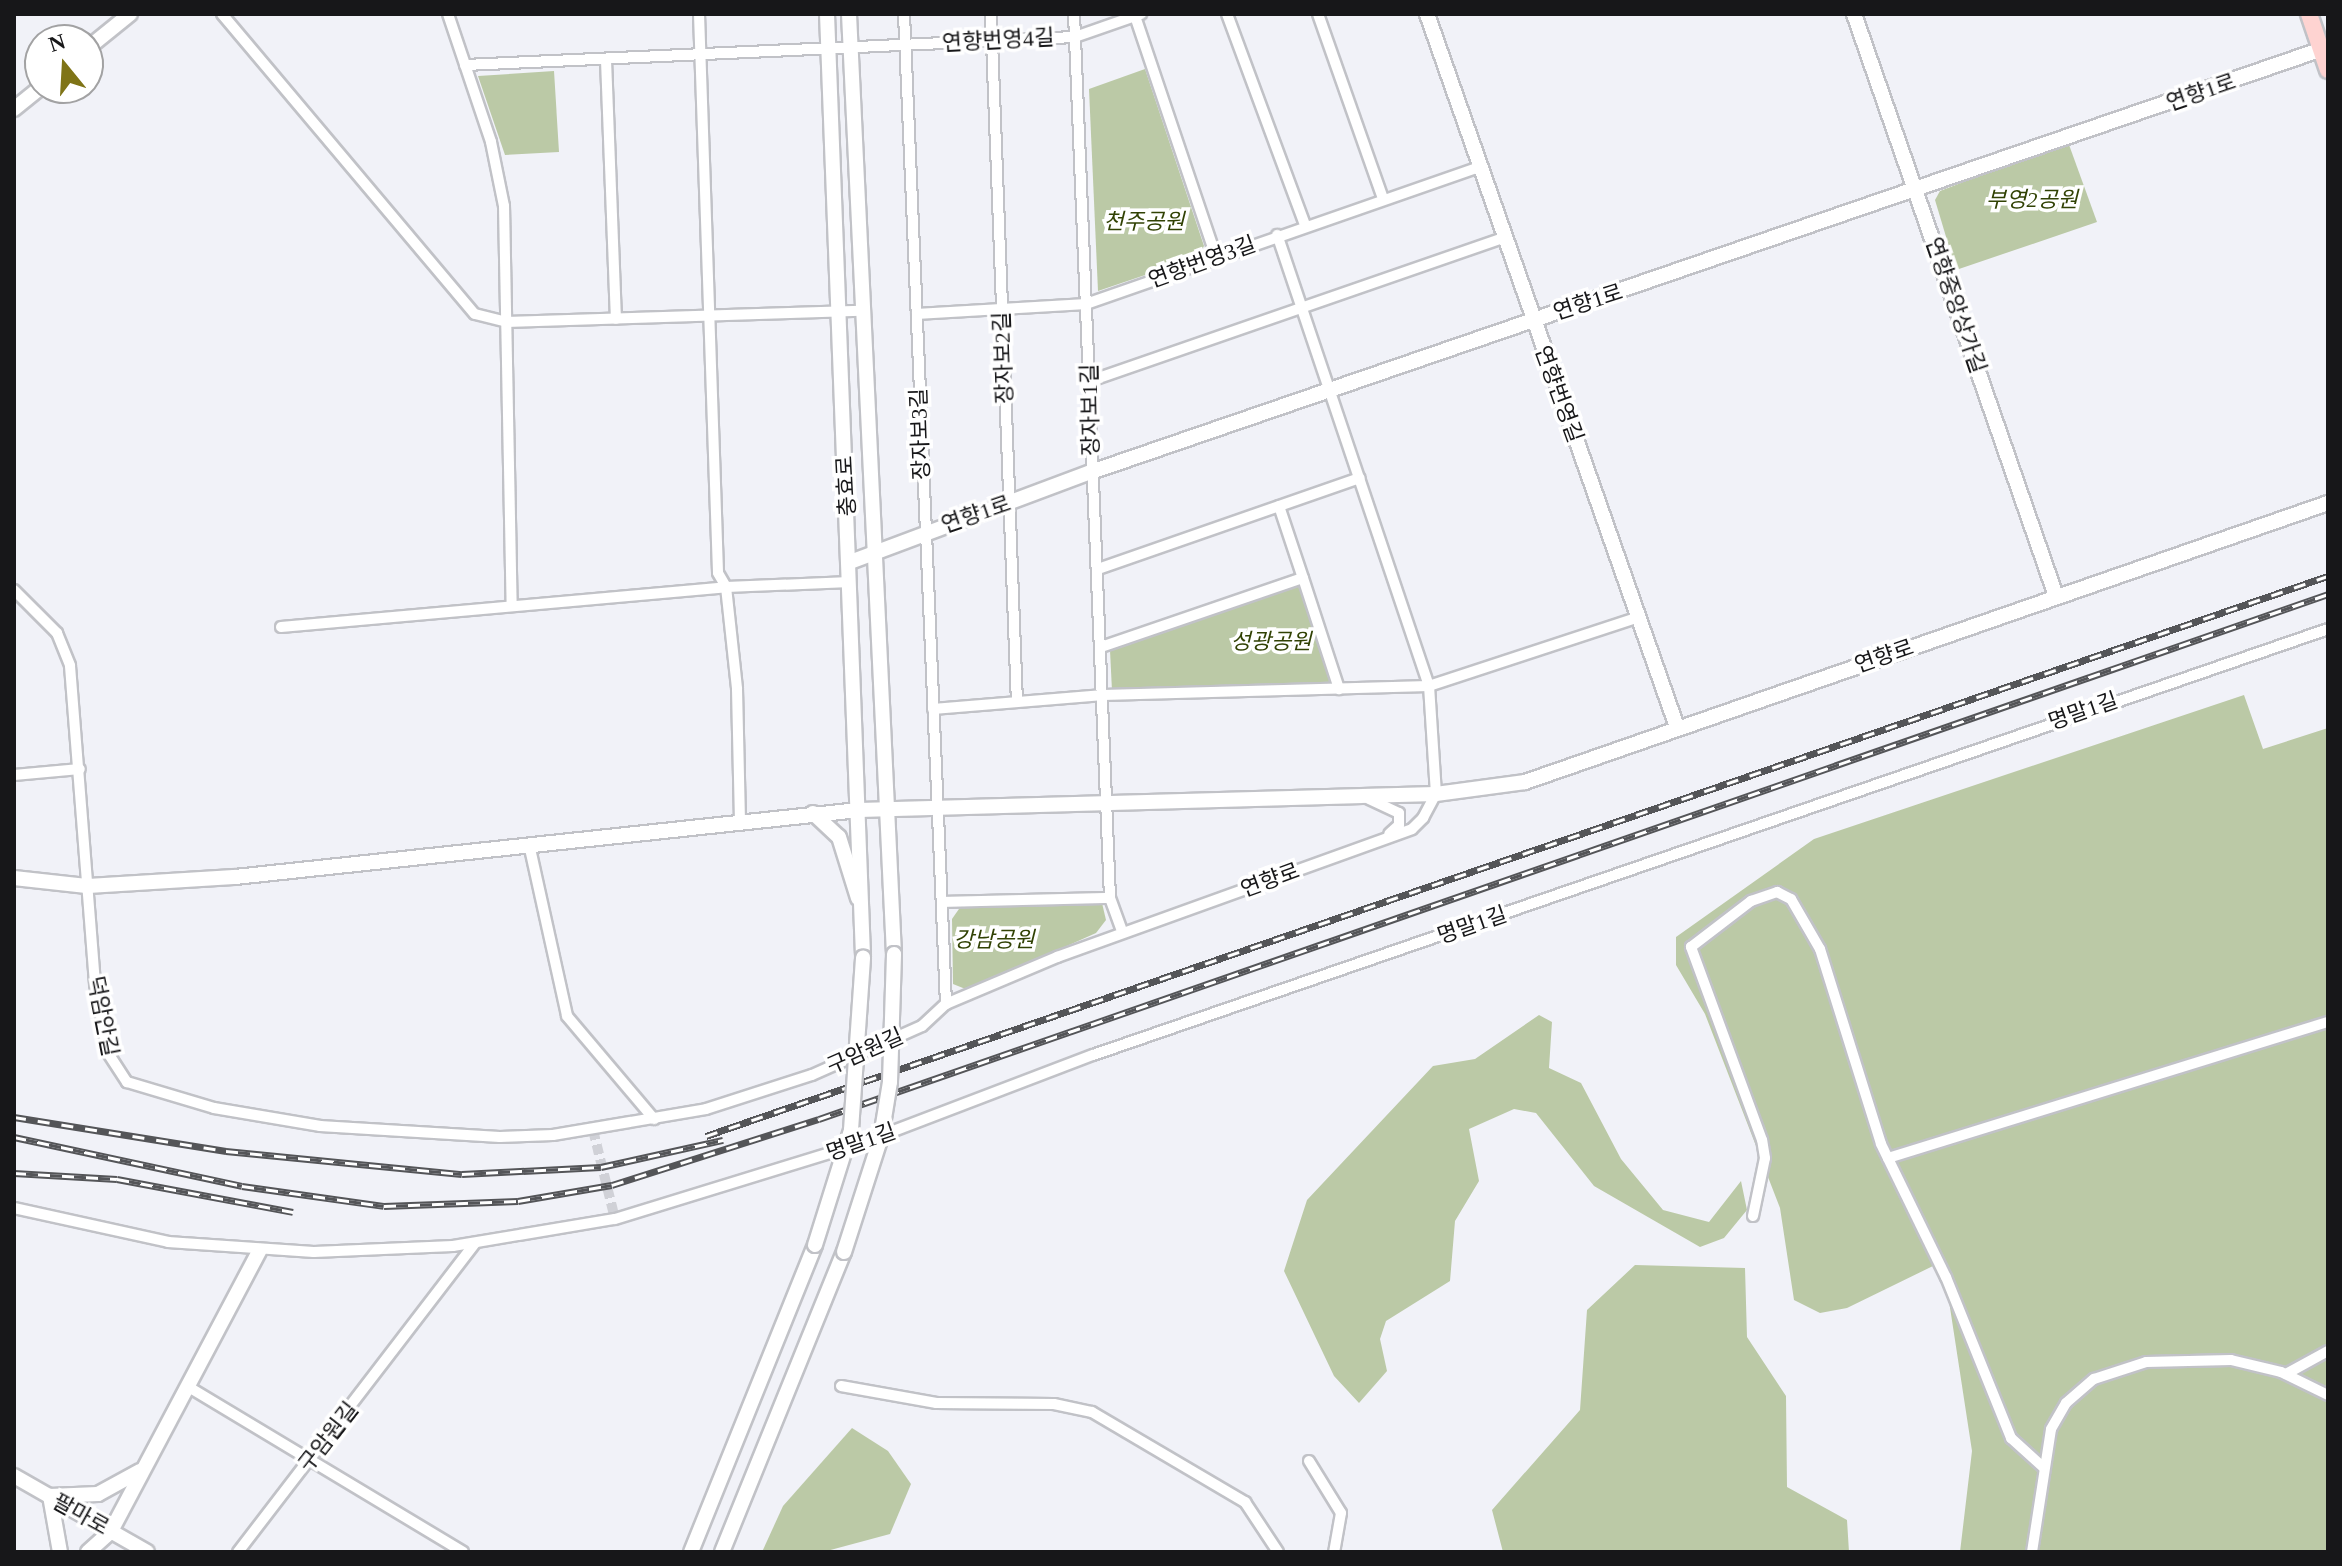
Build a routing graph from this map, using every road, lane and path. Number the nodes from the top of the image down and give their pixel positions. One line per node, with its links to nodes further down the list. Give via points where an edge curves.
1 (130, 14): 16 (main road)
2 (222, 14): 43 (street, via 450,291 475,314)
3 (448, 14): 25 (street)
4 (699, 14): 23 (street)
5 (827, 14): 21 (main road, 충효로)
6 (849, 14): 20 (main road, 충효로)
7 (904, 14): 19 (street, 장자보3길)
8 (991, 14): 18 (street, 장자보2길)
9 (1074, 14): 17 (street, 장자보1길)
10 (1227, 14): 30 (street)
11 (1318, 14): 29 (street)
12 (1427, 14): 27 (main road, 연향번영길)
13 (1854, 14): 28 (main road, 연향중앙상가길)
14 (2309, 14): 22 (main road)
15 (1138, 15): 17 (street, 연향번영4길); 33 (street)
16 (104, 35)
17 (1075, 37): 18 (street, 연향번영4길); 34 (street, 장자보1길)
18 (992, 40): 19 (street, 연향번영4길); 36 (street, 장자보2길)
19 (905, 44): 20 (street, 연향번영4길); 39 (street, 장자보3길)
20 (850, 47): 21 (street, 연향번영4길); 37 (main road, 충효로)
21 (829, 48): 23 (street, 연향번영4길); 38 (main road, 충효로)
22 (2325, 48): 26 (main road); 28 (main road, 연향1로)
23 (701, 55): 24 (street, 연향번영4길); 40 (street)
24 (606, 60): 25 (street, 연향번영4길); 41 (street)
25 (465, 65): 43 (street, via 504,206)
26 (2328, 70)
27 (1480, 167): 29 (street, 연향번영3길); 32 (main road, 연향번영길)
28 (1916, 190): 42 (main road, 연향1로); 59 (main road, 연향중앙상가길)
29 (1383, 199): 30 (street, 연향번영3길)
30 (1305, 225): 31 (street, 연향번영3길)
31 (1277, 235): 33 (street, 연향번영3길); 35 (street)
32 (1505, 237): 35 (street); 42 (main road, 연향번영길)
33 (1216, 257): 34 (street, 연향번영3길)
34 (1086, 304): 36 (street, 연향번영3길); 44 (street, 장자보1길)
35 (1298, 308): 44 (street); 45 (street)
36 (1001, 309): 39 (street, 연향번영3길); 48 (street, 장자보2길)
37 (861, 311): 38 (street); 52 (main road, 충효로)
38 (838, 312): 40 (street); 53 (main road, 충효로)
39 (917, 314): 51 (street, 장자보3길)
40 (707, 316): 41 (street); 57 (street, via 718,573)
41 (616, 319): 43 (street)
42 (1532, 320): 45 (main road, 연향1로); 61 (main road, 연향번영길)
43 (506, 322): 60 (street)
44 (1090, 381): 46 (street, 장자보1길)
45 (1329, 392): 46 (main road, 연향1로); 47 (street)
46 (1091, 472): 48 (main road, 연향1로); 54 (street, 장자보1길)
47 (1360, 478): 50 (street); 65 (street)
48 (1009, 503): 51 (main road, 연향1로); 68 (street, 장자보2길)
49 (2328, 503): 59 (main road, 연향로)
50 (1279, 506): 54 (street); 55 (street)
51 (923, 533): 52 (main road, 연향1로); 69 (street, 장자보3길)
52 (871, 554): 53 (main road, 연향1로); 77 (main road, 충효로)
53 (850, 562): 56 (main road, 충효로)
54 (1098, 569): 64 (street, 장자보1길)
55 (1303, 578): 64 (street); 66 (street)
56 (850, 582): 57 (street); 76 (main road, 충효로)
57 (726, 587): 60 (street); 80 (street, via 737,689)
58 (14, 590): 71 (street, 덕암안길, via 67,651)
59 (2056, 596): 70 (main road, 연향로)
60 (512, 605): 62 (street)
61 (1639, 617): 65 (street); 70 (main road, 연향번영길)
62 (281, 627)
63 (2328, 629): 96 (street, 명말1길, via 1108,1050 862,1143 615,1219)
64 (1101, 647): 67 (street, 장자보1길)
65 (1429, 686): 66 (street); 73 (street)
66 (1339, 689): 67 (street)
67 (1103, 695): 68 (street); 75 (street, 장자보1길)
68 (1017, 702): 69 (street)
69 (933, 709): 78 (street, 장자보3길)
70 (1677, 727): 73 (main road, 연향로, via 1525,782)
71 (80, 769): 72 (street); 84 (street, 덕암안길)
72 (14, 775)
73 (1436, 794): 74 (main road, 연향로); 81 (street, 연향로, via 1418,824)
74 (1360, 796): 75 (main road, 연향로); 81 (street, via 1399,813 1399,825)
75 (1108, 807): 78 (main road, 연향로); 85 (street)
76 (859, 810): 77 (main road, 연향로); 79 (main road, 연향로); 87 (main road, 충효로)
77 (884, 811): 78 (main road, 연향로); 116 (main road, 충효로, bridge, via 894,954 890,1082 881,1137 844,1252)
78 (941, 811): 86 (street, 장자보3길)
79 (813, 813): 80 (main road, 연향로); 87 (main road, via 839,837)
80 (740, 819): 82 (main road, 연향로)
81 (1384, 839): 88 (street, 연향로)
82 (529, 844): 84 (main road, 연향로); 91 (street, via 567,1016)
83 (14, 878): 84 (main road, 연향로)
84 (87, 886): 92 (street, 덕암안길, via 108,1053 127,1082 214,1108 320,1126 500,1137)
85 (1110, 898): 86 (street); 88 (street)
86 (945, 902): 89 (street, 장자보3길)
87 (862, 908): 115 (main road, 충효로, bridge, via 857,1094 838,1184)
88 (1123, 933): 89 (street, 구암원길)
89 (946, 1004): 91 (street, 구암원길, via 922,1026 812,1075)
90 (2328, 1022): 93 (street)
91 (654, 1119): 92 (street, 구암원길)
92 (593, 1130)
93 (1888, 1158): 95 (street, via 1820,949 1791,899 1768,892 1696,939 1691,954 1716,1005 1762,1140 1765,1158); 105 (street, via 1946,1277 2011,1438)
94 (14, 1208): 97 (street, via 144,1238)
95 (1753, 1216)
96 (475, 1243): 97 (street); 103 (street, 구암원길)
97 (259, 1251): 100 (main road)
98 (2328, 1351): 99 (street)
99 (2286, 1374): 102 (street); 105 (street, via 2231,1360 2171,1359 2094,1379 2057,1416)
100 (187, 1386): 103 (street); 106 (main road)
101 (841, 1386): 117 (street, via 936,1403 1054,1404 1092,1412 1245,1502)
102 (2328, 1395)
103 (310, 1461): 113 (street, 구암원길); 114 (street)
104 (1309, 1461): 118 (street, via 1341,1513)
105 (2043, 1467): 119 (street)
106 (143, 1469): 108 (main road, via 98,1494); 109 (main road)
107 (14, 1476): 108 (main road, 팔마로)
108 (50, 1496): 109 (main road, 팔마로); 110 (main road)
109 (111, 1531): 111 (main road); 112 (main road, 팔마로)
110 (60, 1552)
111 (88, 1552)
112 (147, 1552)
113 (238, 1552)
114 (463, 1552)
115 (691, 1552)
116 (722, 1552)
117 (1278, 1552)
118 (1334, 1552)
119 (2032, 1552)

